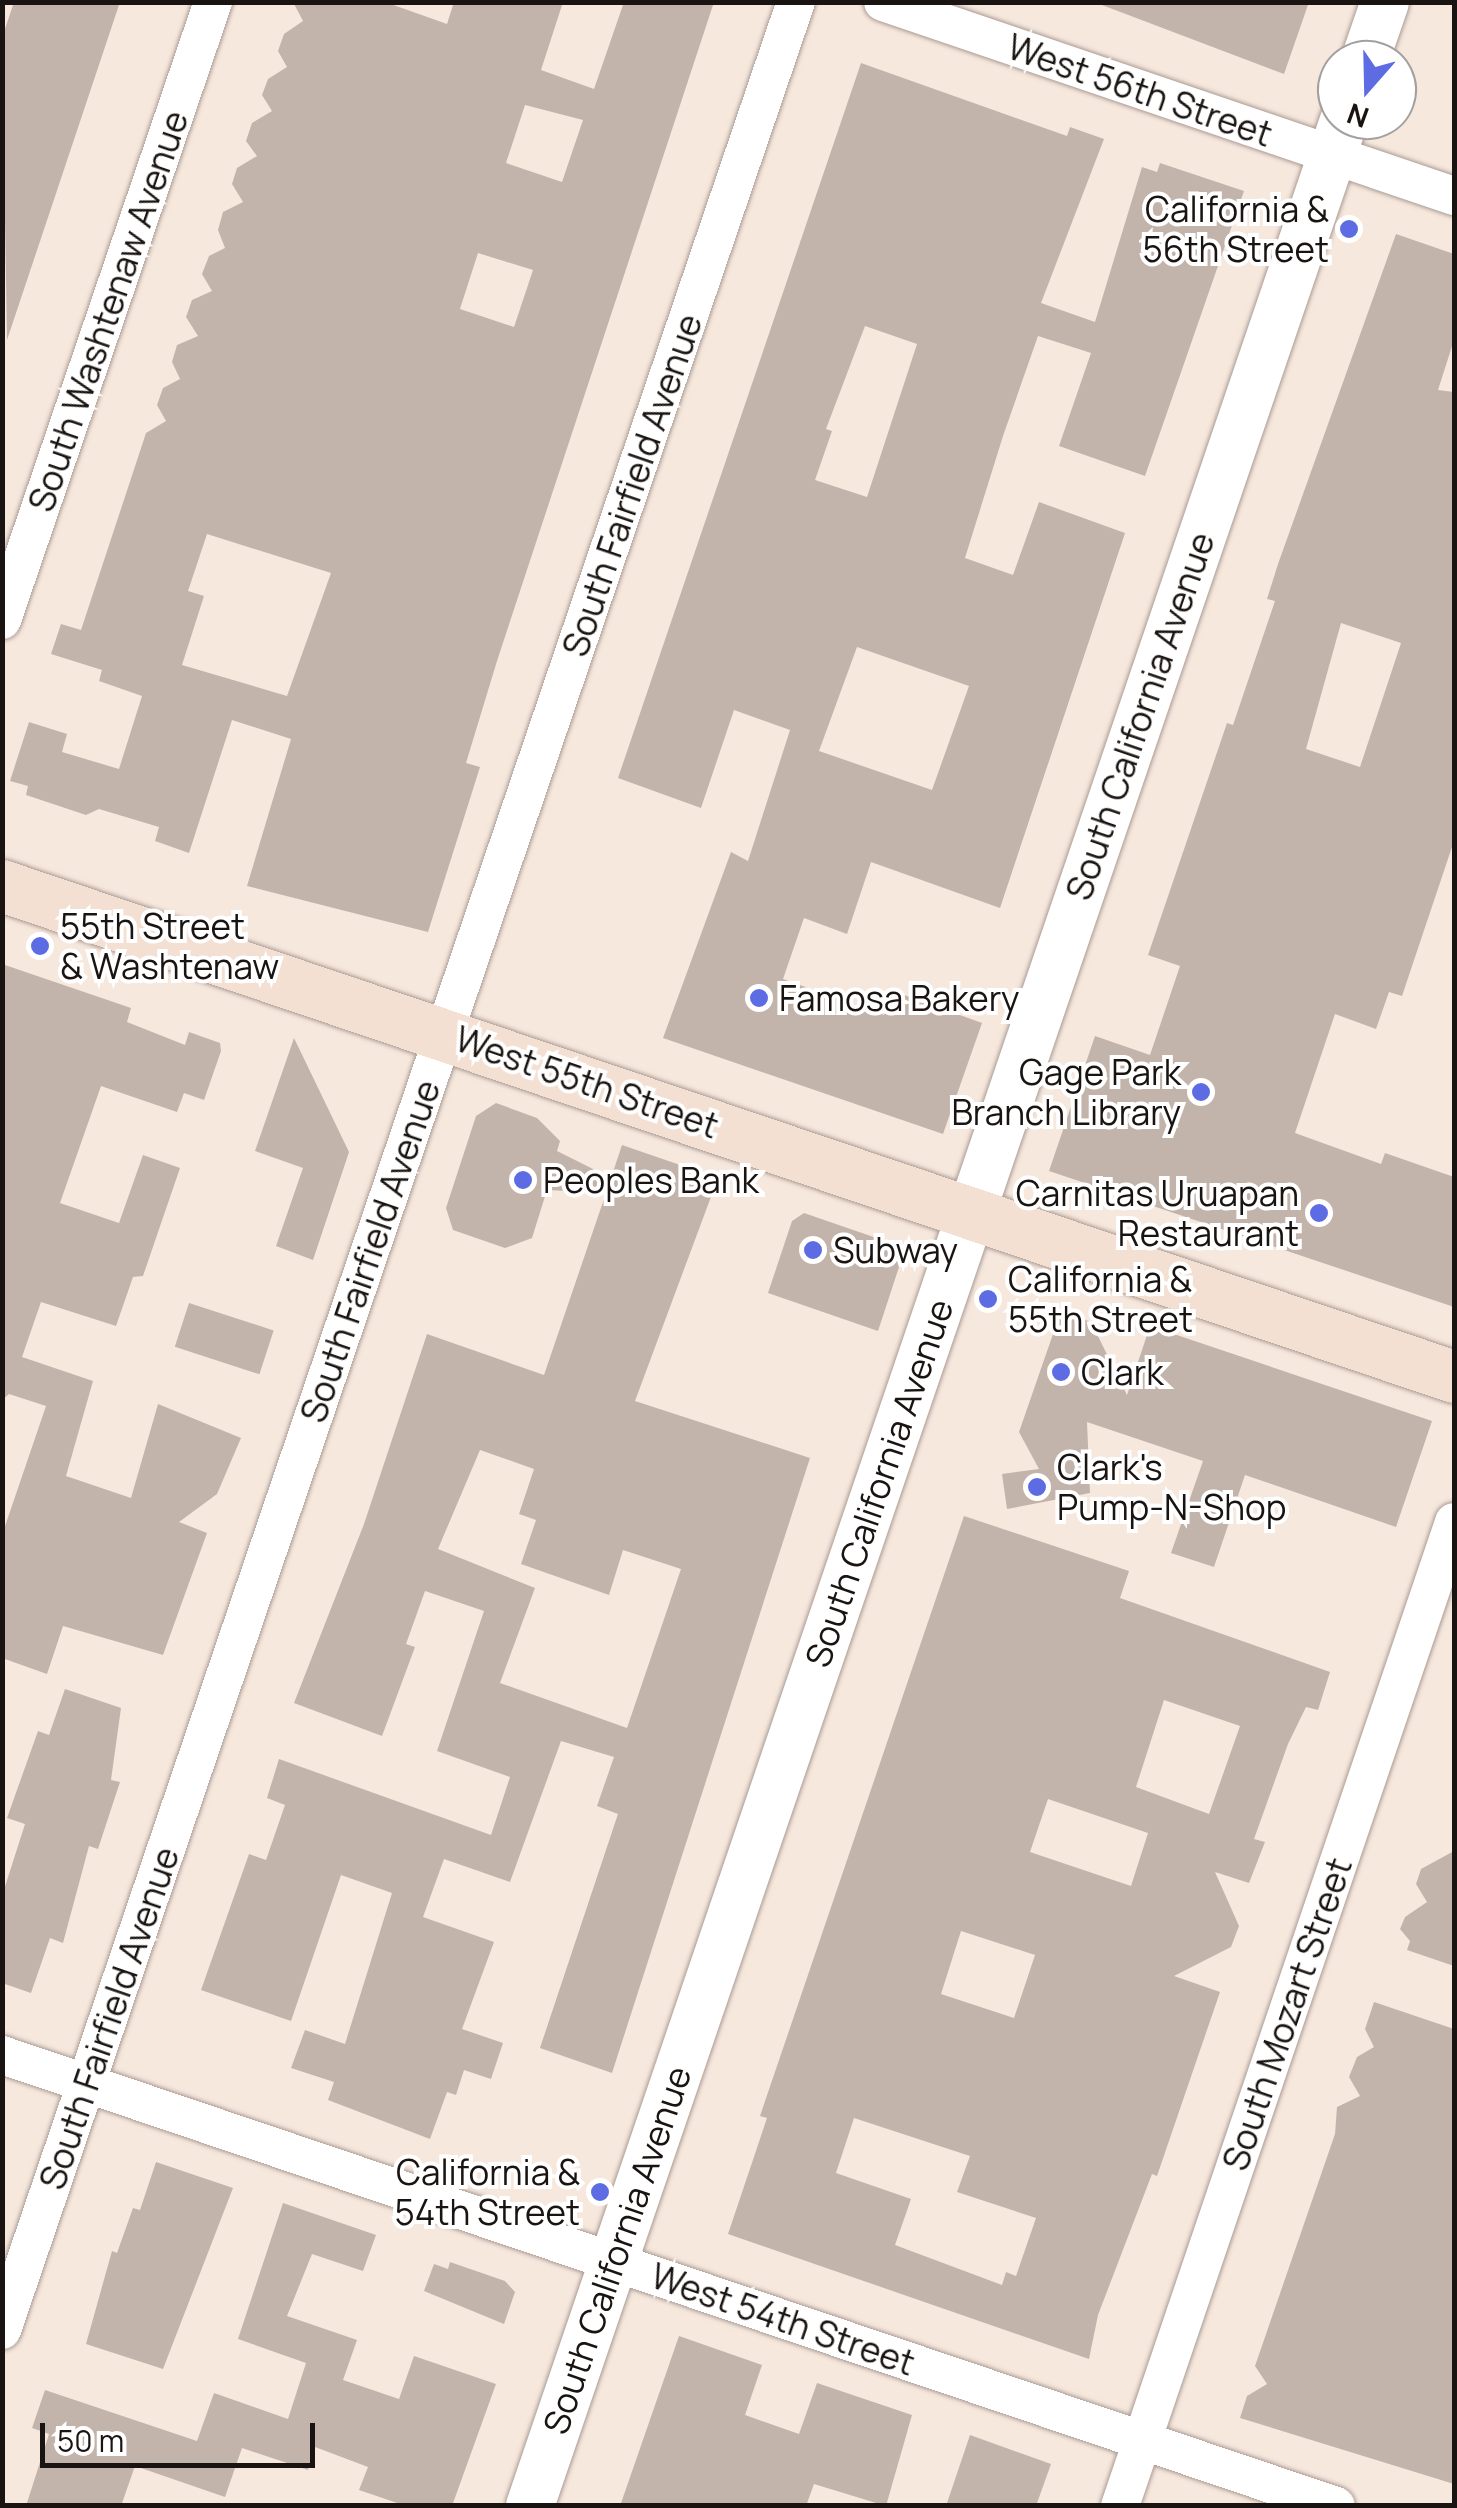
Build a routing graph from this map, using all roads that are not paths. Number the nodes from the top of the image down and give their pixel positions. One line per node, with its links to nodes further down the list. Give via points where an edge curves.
1 (213, 2): 10 (street, South Washtenaw Avenue)
2 (796, 2): 12 (street, South Fairfield Avenue)
3 (883, 2): 6 (street, West 56th Street)
4 (1384, 2): 5 (street)
5 (1372, 40)
6 (1317, 132)
7 (1337, 140): 13 (street, South California Avenue)
8 (1342, 140): 9 (street, West 56th Street)
9 (1454, 196)
10 (2, 620)
11 (2, 886): 12 (main road, West 55th Street)
12 (444, 1034): 13 (main road, West 55th Street); 17 (street, South Fairfield Avenue)
13 (970, 1214): 14 (main road, West 55th Street); 18 (street, South California Avenue)
14 (1454, 1377)
15 (1454, 1522): 20 (street, South Mozart Street)
16 (2, 2055): 17 (street, West 54th Street)
17 (86, 2084): 18 (street, West 54th Street); 19 (street, South Fairfield Avenue)
18 (613, 2262): 20 (street, West 54th Street); 21 (street, South California Avenue)
19 (2, 2330)
20 (1142, 2440): 22 (street, South Mozart Street); 23 (street, West 54th Street)
21 (530, 2506)
22 (1120, 2506)
23 (1336, 2506)

